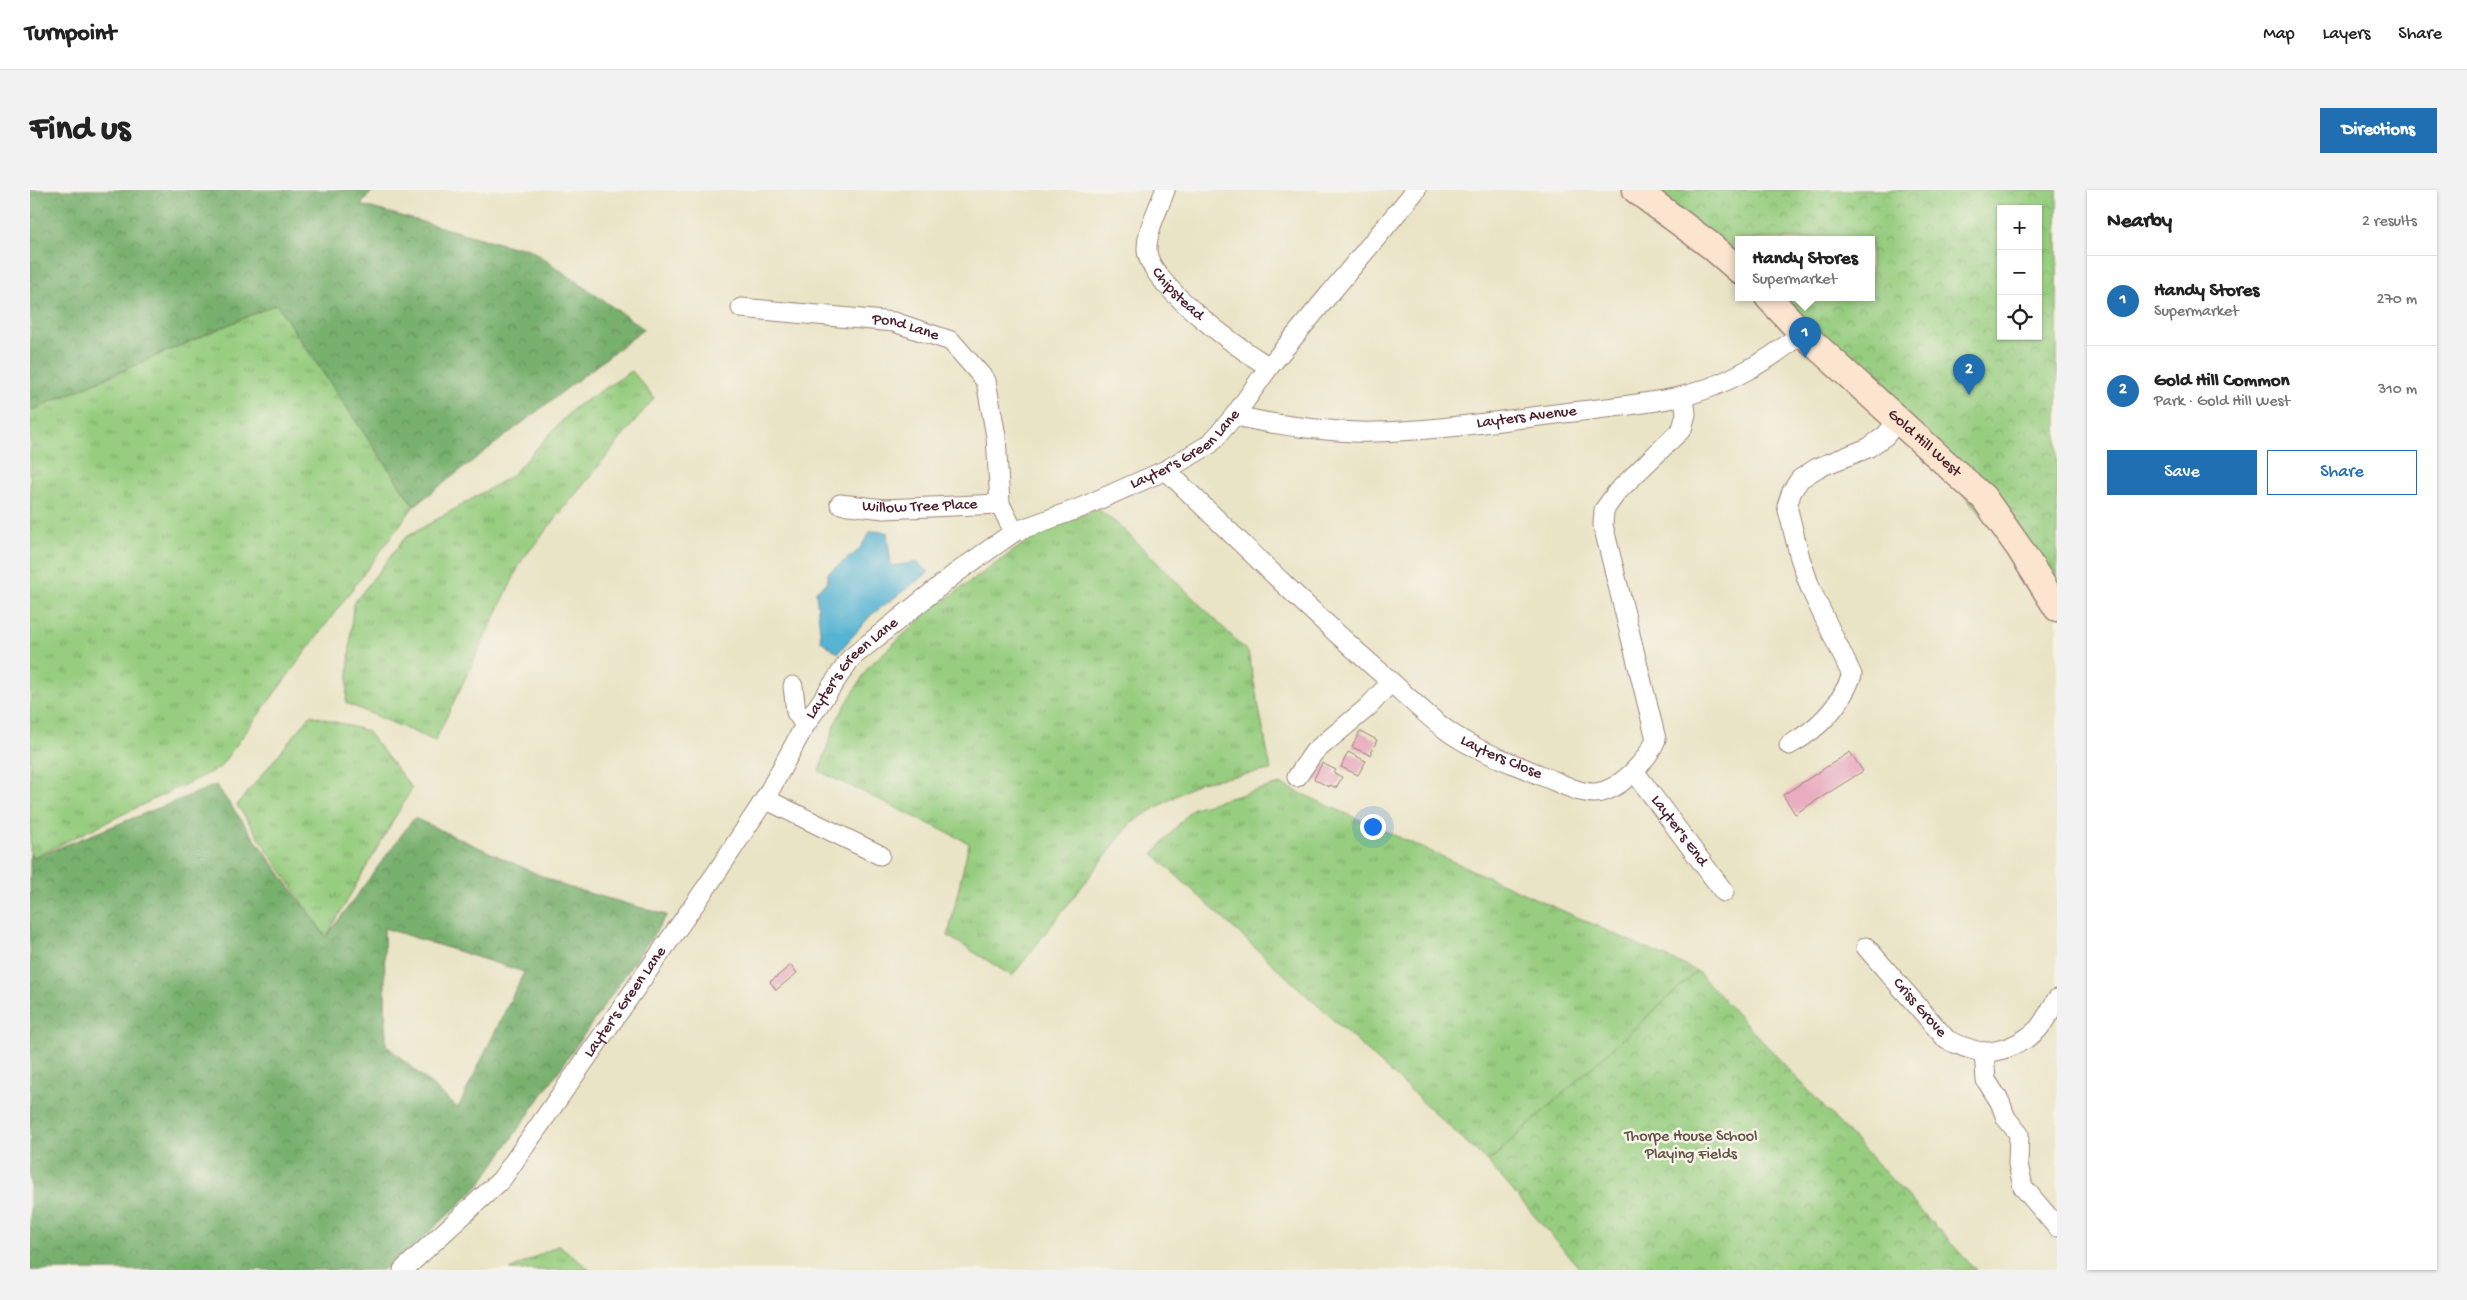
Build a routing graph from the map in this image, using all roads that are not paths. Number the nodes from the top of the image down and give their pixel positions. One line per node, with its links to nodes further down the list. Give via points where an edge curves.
1 (1165, 190): 8 (street, Chipstead, via 1149,239 1148,262 1168,288)
2 (1416, 190): 8 (street, Layter's Green Lane)
3 (1636, 190): 4 (street)
4 (1735, 267)
5 (1772, 301): 7 (street, Gold Hill West)
6 (741, 308): 14 (street, Pond Lane, via 894,322 951,341 986,380 996,436)
7 (1801, 332): 9 (street, Layters Avenue, via 1789,346 1761,364); 11 (street, Gold Hill West)
8 (1268, 367): 10 (street, Layter's Green Lane)
9 (1684, 396): 10 (street, Layters Avenue, via 1478,423 1375,432 1340,432 1252,421); 21 (street, Layters Close, via 1686,414 1682,429 1617,492 1604,510 1603,526 1656,738 1650,754)
10 (1235, 415): 12 (street, Layter's Green Lane, via 1210,444)
11 (1899, 420): 16 (street, Gold Hill West, via 1984,498); 20 (street, via 1868,448 1817,468 1800,479 1792,491 1787,506 1800,558 1823,620 1852,675 1844,694 1827,718)
12 (1166, 470): 15 (street, Layter's Green Lane, via 1080,508); 17 (street, Layters Close, via 1322,621)
13 (840, 504): 14 (street, Willow Tree Place, via 884,509)
14 (1000, 504): 15 (street, Pond Lane)
15 (1014, 532): 19 (street, Layter's Green Lane, via 956,572 851,658)
16 (2057, 608)
17 (1391, 682): 21 (street, Layters Close, via 1446,730 1472,745 1580,790 1593,793 1607,790); 22 (street, via 1368,707 1314,752)
18 (793, 686): 19 (street, via 796,712)
19 (805, 725): 23 (street, Layter's Green Lane)
20 (1789, 745)
21 (1634, 771): 25 (street, Layter's End)
22 (1298, 777)
23 (764, 800): 24 (street); 30 (street, Layter's Green Lane, via 501,1180)
24 (880, 854)
25 (1724, 892)
26 (1866, 947): 28 (street, Criss Grove, via 1947,1040)
27 (2057, 1000): 28 (street, Criss Grove, via 2038,1029 2004,1049)
28 (1984, 1052): 29 (street, via 1986,1080 2006,1118 2019,1134 2018,1164 2023,1187)
29 (2057, 1227)
30 (403, 1270)

